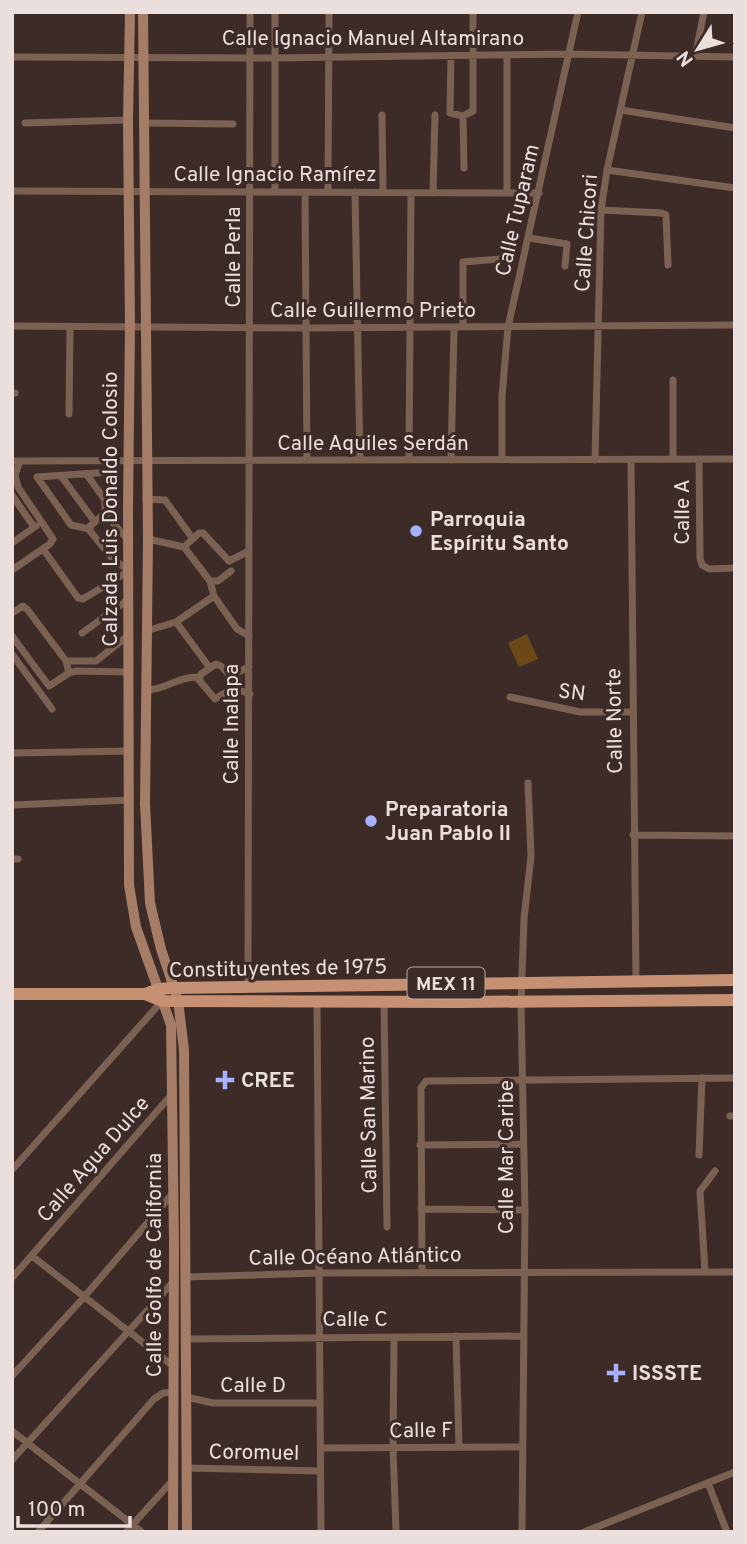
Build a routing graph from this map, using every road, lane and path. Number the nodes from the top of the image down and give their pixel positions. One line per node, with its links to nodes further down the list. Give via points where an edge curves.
1 (130, 12): 16 (main road, Calzada Luis Donaldo Colosio)
2 (143, 12): 21 (main road, Calzada Luis Donaldo Colosio)
3 (250, 12): 17 (street, Calle Perla)
4 (275, 12): 22 (street)
5 (329, 12): 18 (street)
6 (473, 12): 13 (street)
7 (578, 12): 10 (street, Calle Tuparam)
8 (642, 12): 14 (street, Calle Chicori)
9 (704, 12): 19 (street)
10 (569, 54): 11 (street, Calle Ignacio Manuel Altamirano); 14 (street, Calle Ignacio Manuel Altamirano); 47 (street, Calle Tuparam)
11 (507, 55): 13 (street, Calle Ignacio Manuel Altamirano); 46 (street)
12 (451, 56): 13 (street, Calle Ignacio Manuel Altamirano); 18 (street, Calle Ignacio Manuel Altamirano); 26 (street, via 450,113)
13 (474, 56): 26 (street, via 473,111)
14 (632, 56): 19 (street, Calle Ignacio Manuel Altamirano); 23 (street, Calle Chicori)
15 (12, 57): 16 (street, Calle Ignacio Manuel Altamirano)
16 (130, 57): 21 (street, Calle Ignacio Manuel Altamirano); 27 (main road, Calzada Luis Donaldo Colosio)
17 (250, 57): 21 (street, Calle Ignacio Manuel Altamirano); 22 (street, Calle Ignacio Manuel Altamirano); 43 (street, Calle Perla)
18 (330, 57): 22 (street, Calle Ignacio Manuel Altamirano); 41 (street)
19 (695, 57): 20 (street, Calle Ignacio Manuel Altamirano)
20 (735, 57)
21 (144, 58): 29 (main road, Calzada Luis Donaldo Colosio)
22 (275, 58): 39 (street)
23 (621, 110): 31 (street); 33 (street, Calle Chicori)
24 (382, 115): 38 (street)
25 (435, 115): 45 (street)
26 (463, 116): 32 (street)
27 (128, 120): 28 (street); 36 (main road, Calzada Luis Donaldo Colosio)
28 (25, 123)
29 (143, 123): 30 (street); 37 (main road, Calzada Luis Donaldo Colosio)
30 (233, 124)
31 (735, 128)
32 (464, 168)
33 (607, 170): 34 (street); 48 (street, Calle Chicori)
34 (735, 188)
35 (12, 191): 36 (street, Calle Ignacio Ramírez)
36 (130, 191): 37 (street, Calle Ignacio Ramírez); 59 (main road, Calzada Luis Donaldo Colosio)
37 (145, 191): 43 (street, Calle Ignacio Ramírez); 56 (main road, Calzada Luis Donaldo Colosio)
38 (383, 191): 42 (street, Calle Ignacio Ramírez); 44 (street, Calle Ignacio Ramírez)
39 (275, 192): 40 (street, Calle Ignacio Ramírez); 43 (street, Calle Ignacio Ramírez)
40 (305, 192): 41 (street, Calle Ignacio Ramírez); 64 (street)
41 (328, 192): 42 (street, Calle Ignacio Ramírez)
42 (355, 192): 61 (street)
43 (250, 193): 60 (street, Calle Perla)
44 (411, 193): 45 (street, Calle Ignacio Ramírez); 57 (street)
45 (433, 193): 46 (street, Calle Ignacio Ramírez)
46 (507, 193): 47 (street, Calle Ignacio Ramírez)
47 (539, 193): 49 (street, Calle Tuparam)
48 (601, 210): 52 (street, via 666,215); 53 (street, Calle Chicori)
49 (529, 238): 51 (street, via 567,244); 63 (street, Calle Tuparam)
50 (499, 259): 62 (street, via 463,262)
51 (565, 265)
52 (668, 265)
53 (598, 324): 54 (street, Calle Guillermo Prieto); 63 (street, Calle Guillermo Prieto); 76 (street, Calle Chicori)
54 (735, 325)
55 (12, 326): 58 (street, Calle Guillermo Prieto)
56 (146, 326): 59 (street, Calle Guillermo Prieto); 60 (street, Calle Guillermo Prieto); 72 (main road, Calzada Luis Donaldo Colosio)
57 (410, 326): 61 (street, Calle Guillermo Prieto); 62 (street, Calle Guillermo Prieto); 73 (street)
58 (70, 327): 59 (street, Calle Guillermo Prieto); 66 (street)
59 (130, 327): 79 (main road, Calzada Luis Donaldo Colosio)
60 (250, 327): 64 (street, Calle Guillermo Prieto); 80 (street, Calle Perla)
61 (356, 327): 64 (street, Calle Guillermo Prieto); 68 (street)
62 (459, 327): 63 (street, Calle Guillermo Prieto); 74 (street)
63 (508, 327): 75 (street, Calle Tuparam)
64 (307, 328): 67 (street)
65 (673, 380): 69 (street)
66 (69, 414)
67 (307, 459): 68 (street, Calle Aquiles Serdán); 80 (street, Calle Aquiles Serdán)
68 (360, 459): 73 (street, Calle Aquiles Serdán)
69 (673, 459): 70 (street, Calle Aquiles Serdán); 77 (street, Calle Aquiles Serdán)
70 (699, 459): 71 (street, Calle Aquiles Serdán); 100 (street, Calle A, via 702,565)
71 (735, 459)
72 (146, 460): 79 (street, Calle Aquiles Serdán); 80 (street, Calle Aquiles Serdán); 85 (main road, Calzada Luis Donaldo Colosio)
73 (409, 460): 74 (street, Calle Aquiles Serdán)
74 (451, 460): 75 (street, Calle Aquiles Serdán)
75 (502, 460): 76 (street, Calle Aquiles Serdán)
76 (595, 460): 77 (street, Calle Aquiles Serdán)
77 (631, 460): 128 (street, Calle Norte)
78 (16, 461): 79 (street, Calle Aquiles Serdán); 88 (street, via 18,487)
79 (129, 461): 86 (main road, Calzada Luis Donaldo Colosio)
80 (250, 461): 98 (street, Calle Inalapa)
81 (110, 472): 82 (street)
82 (87, 475): 83 (street); 87 (street, via 105,500)
83 (61, 477): 89 (street); 91 (street, via 37,477 71,525)
84 (12, 495): 90 (street)
85 (146, 503): 86 (main road); 92 (street, via 164,500); 93 (main road, Calzada Luis Donaldo Colosio)
86 (128, 508): 95 (main road, Calzada Luis Donaldo Colosio)
87 (105, 515): 89 (street); 95 (street)
88 (42, 521): 90 (street); 97 (street, via 53,539)
89 (95, 522): 91 (street)
90 (34, 527): 94 (street)
91 (89, 529): 102 (street)
92 (193, 538): 96 (street); 99 (street, via 203,533)
93 (148, 539): 96 (street); 109 (main road, Calzada Luis Donaldo Colosio)
94 (13, 541)
95 (128, 541): 102 (main road, Calzada Luis Donaldo Colosio)
96 (184, 547): 104 (street)
97 (43, 549): 101 (street); 102 (street, via 78,598)
98 (249, 551): 99 (street); 103 (street, Calle Inalapa)
99 (229, 561): 103 (street)
100 (735, 568)
101 (12, 570)
102 (128, 571): 106 (main road, Calzada Luis Donaldo Colosio)
103 (240, 575): 104 (street); 113 (street, Calle Inalapa)
104 (210, 581): 105 (street)
105 (214, 596): 108 (street); 113 (street, via 237,629)
106 (129, 599): 110 (street); 111 (main road, Calzada Luis Donaldo Colosio)
107 (12, 613): 115 (street, via 27,608)
108 (176, 622): 109 (street); 118 (street)
109 (146, 631): 111 (main road); 124 (main road, Calzada Luis Donaldo Colosio)
110 (82, 633)
111 (130, 634): 115 (street, via 96,661); 119 (main road, Calzada Luis Donaldo Colosio)
112 (12, 636): 120 (street, via 49,687)
113 (249, 636): 117 (street, Calle Inalapa)
114 (12, 654): 116 (street)
115 (66, 661): 120 (street)
116 (15, 664): 127 (street)
117 (249, 667): 121 (street); 125 (street, Calle Inalapa)
118 (210, 668): 121 (street, via 219,664); 122 (street)
119 (128, 672): 120 (street); 129 (main road, Calzada Luis Donaldo Colosio)
120 (69, 673)
121 (230, 676): 123 (street)
122 (199, 677): 123 (street, via 215,699); 124 (street, via 183,677 157,690)
123 (233, 688): 125 (street)
124 (146, 690): 133 (main road, Calzada Luis Donaldo Colosio)
125 (250, 694): 140 (street, Calle Inalapa)
126 (510, 696): 128 (street, SN, via 580,712)
127 (52, 709)
128 (631, 712): 135 (street, Calle Norte)
129 (128, 751): 130 (street); 132 (main road, Calzada Luis Donaldo Colosio)
130 (12, 753)
131 (528, 783): 139 (street, Calle Mar Caribe, via 531,856)
132 (130, 800): 133 (main road); 134 (street); 143 (main road, Calzada Luis Donaldo Colosio, via 131,906)
133 (145, 804): 142 (main road, Calzada Luis Donaldo Colosio, via 150,903)
134 (12, 805)
135 (633, 835): 136 (street); 138 (street, Calle Norte)
136 (735, 836)
137 (735, 980): 138 (main road, Constituyentes de 1975 / MEX 11)
138 (636, 983): 139 (main road, Constituyentes de 1975 / MEX 11)
139 (522, 984): 140 (main road, Constituyentes de 1975 / MEX 11); 147 (street, Calle Mar Caribe)
140 (248, 987): 142 (main road, Constituyentes de 1975 / MEX 11)
141 (12, 994): 143 (main road, MEX 11)
142 (176, 994): 143 (main road, Constituyentes de 1975 / MEX 11); 145 (main road, Constituyentes de 1975 / MEX 11); 152 (main road, Calle Golfo de California)
143 (160, 995): 151 (main road, Calle Golfo de California, via 171,1025); 156 (street)
144 (735, 1000): 147 (main road, Constituyentes de 1975 / MEX 11)
145 (317, 1001): 146 (main road, Constituyentes de 1975 / MEX 11); 166 (street)
146 (384, 1002): 147 (main road, Constituyentes de 1975 / MEX 11); 162 (street, Calle San Marino)
147 (521, 1002): 150 (street, Calle Mar Caribe)
148 (702, 1078): 149 (street); 150 (street); 155 (street)
149 (735, 1078)
150 (524, 1080): 153 (street, Calle Mar Caribe); 154 (street, via 426,1081 421,1088)
151 (172, 1093): 152 (main road); 159 (main road, Calle Golfo de California); 163 (street, Calle Agua Dulce)
152 (185, 1093): 158 (main road, Calle Golfo de California)
153 (523, 1144): 154 (street); 161 (street, Calle Mar Caribe)
154 (420, 1145): 160 (street)
155 (699, 1155)
156 (12, 1170)
157 (715, 1171): 164 (street, via 700,1191)
158 (186, 1188): 159 (main road); 170 (main road, Calle Golfo de California)
159 (173, 1192): 171 (main road, Calle Golfo de California); 172 (street)
160 (421, 1209): 161 (street); 167 (street)
161 (524, 1210): 168 (street, Calle Mar Caribe)
162 (387, 1227)
163 (32, 1256): 169 (street, Calle Agua Dulce); 172 (street)
164 (705, 1272): 165 (street, Calle Océano Atlántico); 168 (street, Calle Océano Atlántico)
165 (735, 1272)
166 (319, 1273): 167 (street, Calle Océano Atlántico); 170 (street, Calle Océano Atlántico); 174 (street)
167 (422, 1273): 168 (street, Calle Océano Atlántico)
168 (523, 1274): 177 (street, Calle Mar Caribe)
169 (12, 1278)
170 (186, 1278): 171 (main road); 178 (main road, Calle Golfo de California)
171 (173, 1282): 173 (street); 179 (main road, Calle Golfo de California)
172 (85, 1296): 173 (street); 180 (street)
173 (130, 1332): 179 (street); 185 (street)
174 (320, 1336): 175 (street, Calle C); 178 (street, Calle C); 183 (street)
175 (394, 1336): 176 (street, Calle C); 186 (street)
176 (456, 1336): 177 (street, Calle C); 187 (street)
177 (523, 1336): 188 (street, Calle Mar Caribe)
178 (187, 1339): 182 (main road, Calle Golfo de California)
179 (173, 1366): 181 (main road, Calle Golfo de California)
180 (12, 1376)
181 (173, 1392): 182 (main road); 194 (main road, Calle Golfo de California); 196 (street, via 154,1399)
182 (186, 1397): 183 (street, Calle D, via 212,1403); 191 (main road, Calle Golfo de California)
183 (320, 1403): 189 (street)
184 (12, 1431): 185 (street)
185 (27, 1444): 190 (street); 196 (street)
186 (393, 1447): 187 (street, Calle F); 189 (street, Calle F); 205 (street)
187 (459, 1447): 188 (street, Calle F)
188 (522, 1447): 206 (street, Calle Mar Caribe)
189 (321, 1448): 192 (street)
190 (12, 1460)
191 (186, 1468): 192 (street, Coromuel); 194 (main road); 203 (main road, Calle Golfo de California)
192 (320, 1471): 204 (street)
193 (735, 1472): 195 (street)
194 (172, 1481): 197 (street); 202 (main road, Calle Golfo de California)
195 (708, 1483): 207 (street); 208 (street)
196 (80, 1486): 197 (street); 199 (street)
197 (133, 1524): 200 (street); 201 (street)
198 (735, 1529): 208 (street)
199 (38, 1532)
200 (126, 1532)
201 (142, 1532)
202 (173, 1532)
203 (187, 1532)
204 (321, 1532)
205 (396, 1532)
206 (522, 1532)
207 (584, 1532)
208 (728, 1532)

